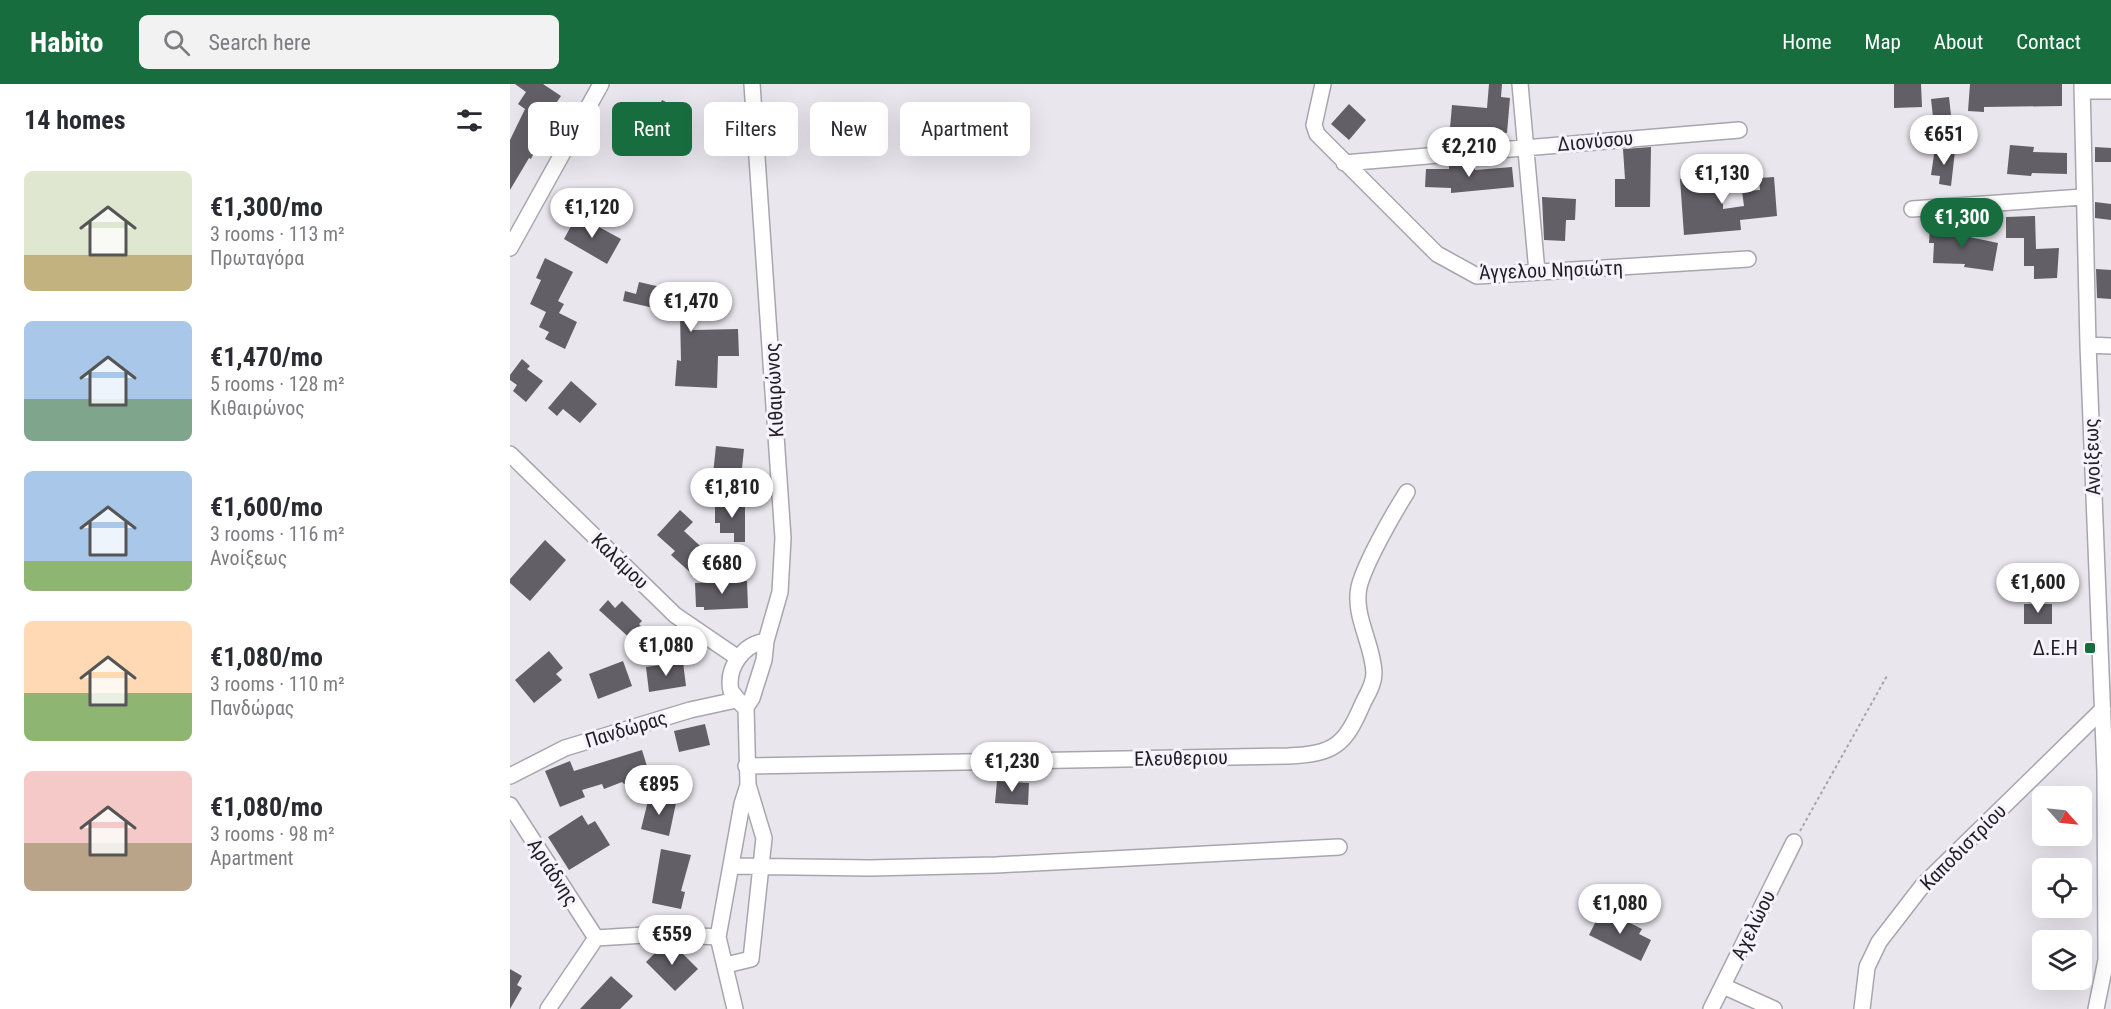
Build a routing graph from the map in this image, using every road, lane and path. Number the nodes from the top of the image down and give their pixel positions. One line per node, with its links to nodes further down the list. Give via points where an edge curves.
1 (601, 84): 12 (street)
2 (752, 84): 19 (street, Κιθαιρώνος, via 783,538 780,592)
3 (1323, 84): 9 (street, Άγγελου Νησιώτη, via 1314,125 1317,134)
4 (1520, 84): 8 (street)
5 (2082, 87): 6 (street); 10 (street, Ανοίξεως)
6 (2111, 91)
7 (1739, 130): 8 (street, Διονύσου)
8 (1525, 147): 9 (street, Διονύσου); 14 (street)
9 (1344, 163): 14 (street, Άγγελου Νησιώτη, via 1437,254 1461,270 1477,276)
10 (2083, 197): 11 (street); 15 (street, Ανοίξεως)
11 (1912, 209)
12 (510, 248)
13 (1748, 259): 14 (street, Άγγελου Νησιώτη)
14 (1536, 272)
15 (2088, 345): 16 (street); 23 (street, Ανοίξεως)
16 (2111, 346)
17 (510, 454): 20 (street, Καλάμου, via 675,615)
18 (1407, 492): 24 (street, Ελευθεριου, via 1359,586 1358,602 1374,674 1371,687 1352,729 1328,751 1288,756)
19 (766, 641): 20 (street, via 747,648); 22 (street, Κιθαιρώνος, via 754,692)
20 (738, 658): 22 (street, via 730,686)
21 (1888, 674): 28 (path)
22 (741, 703): 24 (street, Κιθαιρώνος); 25 (street, Πανδώρας, via 679,713 565,748)
23 (2103, 709): 34 (street, Ανοίξεως); 41 (street, Καποδιστρίου, via 1923,885 1879,942 1867,967)
24 (746, 766): 26 (street, Κιθαιρώνος)
25 (510, 776)
26 (747, 785): 30 (street, Κιθαιρώνος); 31 (street, via 764,838)
27 (510, 805): 33 (street, Αριάδνης)
28 (1794, 842): 36 (street, Αχελώου)
29 (1339, 848): 31 (street, via 996,865)
30 (732, 866): 31 (street); 32 (street, Κιθαιρώνος)
31 (762, 866): 35 (street, via 751,959)
32 (718, 937): 33 (street, via 662,934); 35 (street, Κιθαιρώνος)
33 (596, 938): 37 (street)
34 (2109, 960): 42 (street, Ανοίξεως)
35 (726, 965): 38 (street, Κιθαιρώνος)
36 (1723, 986): 39 (street, Αχελώου); 40 (street)
37 (548, 1009)
38 (735, 1009)
39 (1712, 1009)
40 (1774, 1009)
41 (1862, 1009)
42 (2096, 1009)

